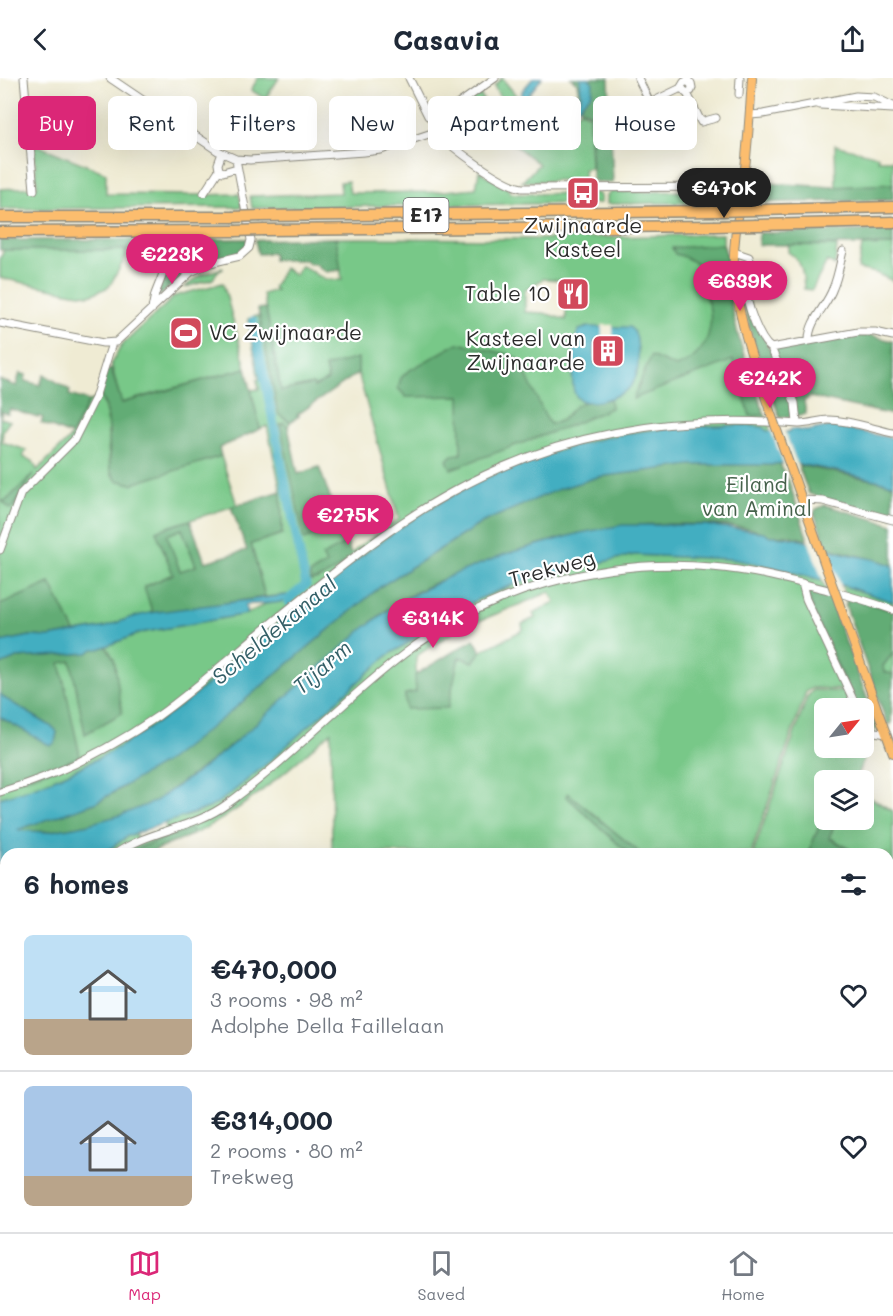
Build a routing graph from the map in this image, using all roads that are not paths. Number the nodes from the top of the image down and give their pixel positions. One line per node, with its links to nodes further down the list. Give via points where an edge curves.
1 (24, 78): 26 (street)
2 (110, 78): 19 (street)
3 (409, 78): 15 (street)
4 (495, 78): 11 (street)
5 (638, 78): 9 (street, via 650,103)
6 (740, 78): 10 (street)
7 (752, 78): 14 (main road)
8 (688, 80): 9 (street, via 682,84)
9 (684, 91): 16 (street, via 701,122)
10 (739, 94)
11 (471, 96)
12 (812, 105): 13 (street); 13 (street, via 856,96 874,97); 14 (street)
13 (893, 107)
14 (750, 115): 25 (main road)
15 (428, 116)
16 (716, 118)
17 (428, 130): 21 (street, via 374,151)
18 (465, 150): 22 (street)
19 (222, 153): 21 (street); 24 (street)
20 (478, 153): 22 (street)
21 (236, 159): 23 (street)
22 (482, 166): 25 (street, via 508,184 522,188)
23 (237, 168): 24 (street); 35 (street, via 251,240 249,248 240,256 190,272)
24 (219, 171): 27 (street)
25 (743, 188): 33 (main road)
26 (34, 190)
27 (204, 193)
28 (893, 207): 29 (highway, E17, bridge)
29 (0, 217)
30 (893, 222): 31 (highway, E17, bridge)
31 (0, 232)
32 (843, 251): 38 (street, via 833,289)
33 (734, 252): 40 (street, via 749,257 752,263 746,291 759,331); 43 (main road, bridge, via 741,318)
34 (170, 256): 35 (street)
35 (152, 309): 39 (street)
36 (0, 323): 39 (street)
37 (893, 336): 38 (street, via 862,332)
38 (808, 340): 40 (street)
39 (112, 343): 45 (street, via 95,398 74,440 21,494)
40 (771, 348): 41 (street, via 795,403)
41 (797, 423): 42 (street, via 831,420); 52 (street, via 705,421 630,429 554,447 480,477 422,509 366,548 139,728 70,766)
42 (893, 433)
43 (802, 500): 44 (street, via 823,501); 50 (main road, bridge)
44 (893, 520)
45 (0, 550)
46 (802, 583): 47 (street, Trekweg); 48 (street); 53 (street, Trekweg, via 731,569 647,566 575,576 510,596 458,620 404,654 224,807 203,819)
47 (893, 610)
48 (852, 698)
49 (874, 732): 50 (street)
50 (889, 737): 51 (main road)
51 (893, 753)
52 (0, 792)
53 (124, 848)

